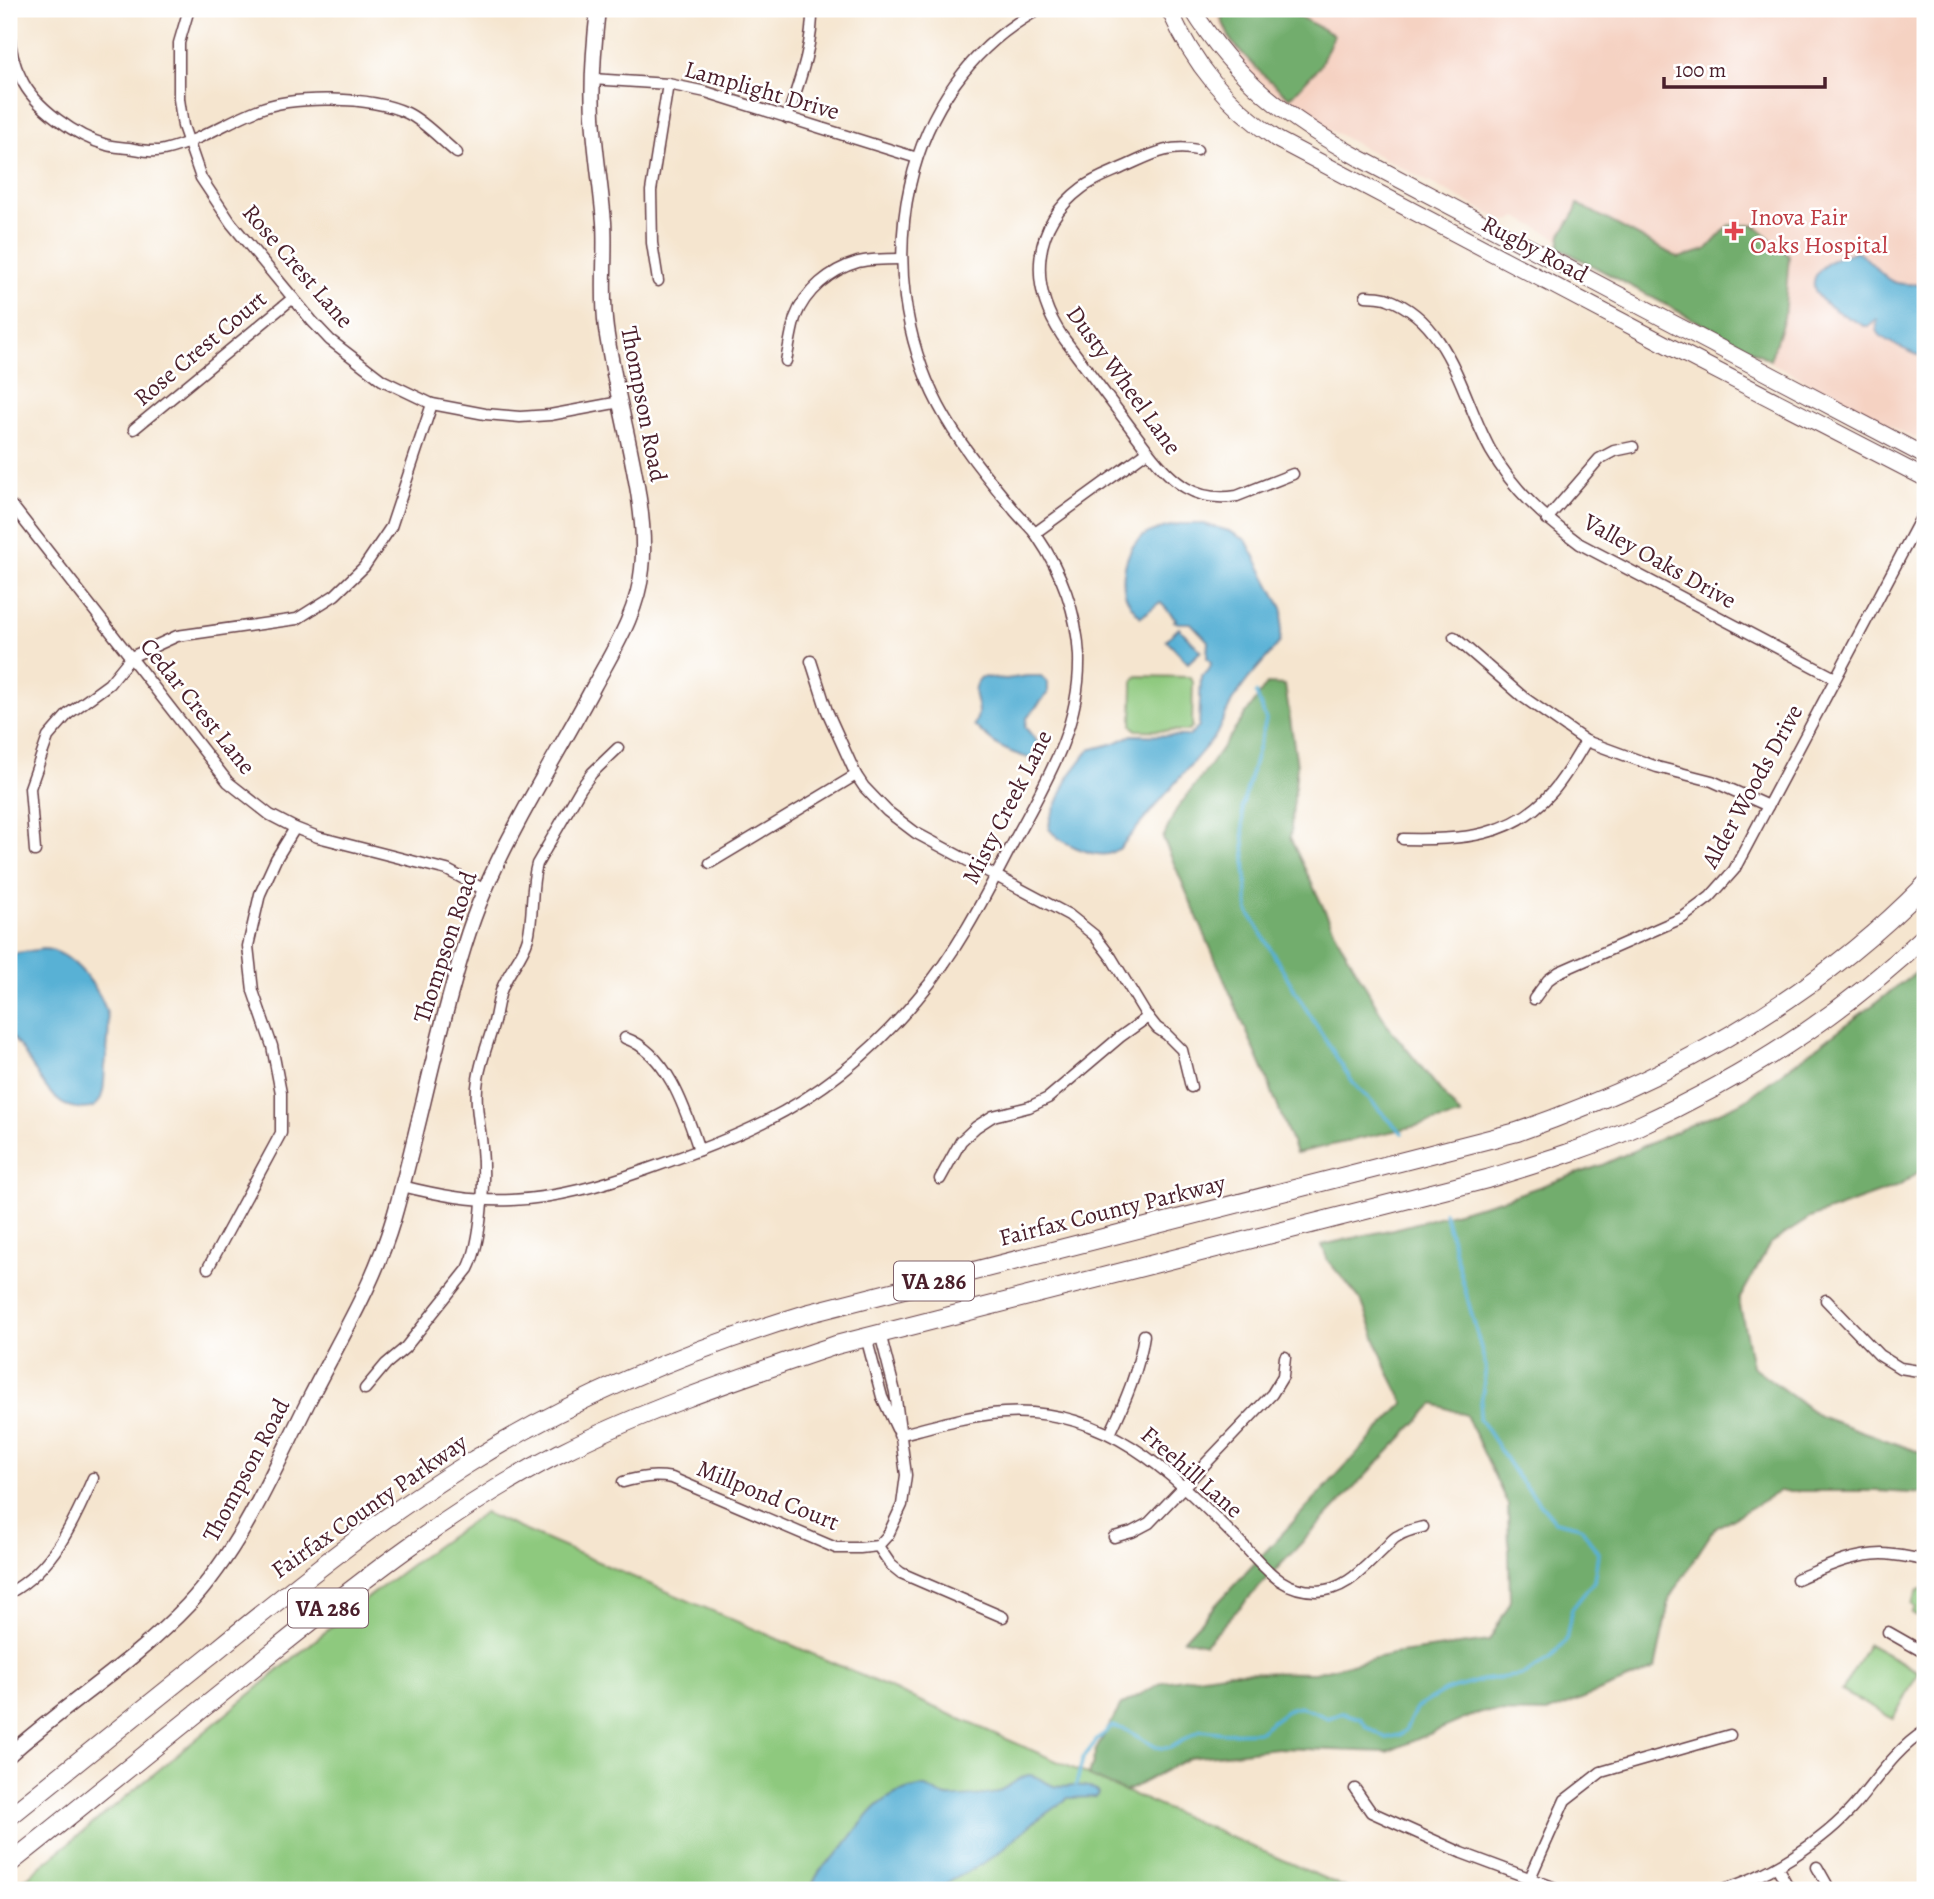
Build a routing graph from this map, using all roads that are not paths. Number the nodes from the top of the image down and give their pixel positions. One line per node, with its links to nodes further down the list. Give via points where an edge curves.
1 (189, 9): 11 (street, Rose Crest Lane, via 179,43 178,69)
2 (598, 9): 8 (street, Thompson Road)
3 (812, 9): 10 (street, via 810,40)
4 (1040, 9): 14 (street, Misty Creek Lane, via 982,50 962,74 947,93)
5 (1169, 9): 27 (main road, Rugby Road, via 1195,58 1219,90 1278,140)
6 (1192, 9): 25 (main road, Rugby Road, via 1248,81 1312,132)
7 (9, 32): 11 (street, via 20,78 32,95 84,136 107,146 144,152)
8 (592, 79): 9 (street, Lamplight Drive); 20 (street, Thompson Road, via 604,224 603,295)
9 (668, 84): 10 (street, Lamplight Drive); 16 (street, via 652,191)
10 (787, 118): 14 (street, Lamplight Drive)
11 (188, 141): 13 (street, via 261,108 291,101 368,102 410,114); 18 (street, Rose Crest Lane, via 201,178 230,223)
12 (1197, 150): 24 (street, Dusty Wheel Lane, via 1163,150 1084,186 1050,224 1040,258 1042,295 1052,321)
13 (457, 153)
14 (917, 158): 15 (street, Misty Creek Lane)
15 (901, 259): 19 (street, via 858,262 821,281 794,320); 31 (street, Misty Creek Lane, via 916,349 938,405 970,456)
16 (658, 281)
17 (1366, 296): 30 (street, Valley Oaks Drive, via 1385,298 1420,318 1446,351 1491,451 1520,494)
18 (292, 298): 21 (street, Rose Crest Lane, via 330,340 382,380); 22 (street, Rose Crest Court)
19 (786, 361)
20 (620, 402): 21 (street, Rose Crest Lane, via 520,417); 46 (street, Thompson Road, via 641,514 640,585 620,637)
21 (432, 404): 33 (street, via 391,527 365,567 335,595 297,619 177,636)
22 (134, 429)
23 (1633, 447): 30 (street, via 1599,459)
24 (1148, 451): 26 (street, Dusty Wheel Lane, via 1174,481 1210,497 1237,496); 31 (street)
25 (1925, 456)
26 (1293, 474)
27 (1925, 478)
28 (9, 504): 33 (street, Cedar Crest Lane)
29 (1925, 510): 35 (street, Alder Woods Drive)
30 (1547, 519): 35 (street, Valley Oaks Drive, via 1580,544)
31 (1035, 533): 44 (street, Misty Creek Lane, via 1061,580 1074,618 1077,689 1065,741)
32 (1454, 638): 36 (street, via 1523,697)
33 (131, 657): 40 (street, Cedar Crest Lane, via 228,782); 42 (street, via 109,684 68,714 48,737 30,788)
34 (811, 661): 38 (street)
35 (1835, 678): 39 (street, Alder Woods Drive)
36 (1586, 741): 39 (street, via 1657,768 1712,781); 41 (street, via 1554,790 1538,806 1498,830 1465,838)
37 (618, 748): 55 (street, via 582,788 534,874 528,938 502,989 478,1080)
38 (856, 775): 43 (street); 44 (street, via 906,826)
39 (1768, 806): 48 (street, Alder Woods Drive, via 1734,870 1701,905 1682,918 1559,972)
40 (295, 828): 46 (street, Cedar Crest Lane, via 447,870); 56 (street, via 260,894 248,946 253,991 272,1046 281,1093 281,1133)
41 (1404, 839)
42 (35, 851)
43 (710, 863)
44 (996, 876): 49 (street, via 1069,915 1094,935); 52 (street, Misty Creek Lane, via 940,970 872,1046 785,1111)
45 (1925, 885): 81 (highway, Fairfax County Parkway / VA 286, via 1879,929 1768,1014 1688,1061 1598,1102 1517,1132 806,1314 660,1365 578,1402 471,1461 370,1528)
46 (485, 890): 54 (street, Thompson Road, via 454,981)
47 (1925, 936): 58 (highway, VA 286, via 1855,996 1748,1069 1636,1127 1592,1144 1487,1178)
48 (1534, 999)
49 (1148, 1017): 51 (street, via 1182,1049); 53 (street, via 1048,1098 993,1116 976,1127 961,1141)
50 (625, 1038): 52 (street, via 655,1057 678,1095)
51 (1191, 1087)
52 (699, 1150): 55 (street, Misty Creek Lane, via 576,1191 542,1198)
53 (940, 1179)
54 (402, 1186): 55 (street, Misty Creek Lane); 79 (street, Thompson Road, via 366,1292 225,1558 161,1632)
55 (481, 1200): 62 (street, via 474,1257 467,1269 405,1348)
56 (208, 1268)
57 (1826, 1300): 61 (street, via 1879,1354 1899,1368)
58 (873, 1335): 64 (street, via 882,1397); 82 (highway, VA 286, via 774,1365 624,1422 559,1453 463,1510 373,1573)
59 (1144, 1335): 63 (street, via 1141,1358)
60 (1285, 1357): 67 (street, via 1279,1386)
61 (1925, 1373)
62 (365, 1389)
63 (1110, 1434): 64 (street, Freehill Lane, via 1073,1420 1018,1412 976,1416); 67 (street, Freehill Lane, via 1156,1463)
64 (899, 1435): 70 (street, via 905,1490 895,1521)
65 (93, 1478): 73 (street, via 55,1552)
66 (623, 1482): 70 (street, Millpond Court, via 645,1476 672,1478 836,1548)
67 (1183, 1487): 68 (street, Freehill Lane, via 1270,1574 1309,1590 1342,1585 1397,1536); 69 (street, via 1149,1523)
68 (1423, 1527)
69 (1114, 1537)
70 (878, 1546): 74 (street, via 901,1573)
71 (1925, 1560): 72 (street, via 1860,1556)
72 (1797, 1578)
73 (9, 1593)
74 (1003, 1617)
75 (1888, 1632): 76 (street)
76 (1925, 1653)
77 (1925, 1731): 83 (street, via 1880,1772 1834,1827)
78 (1730, 1735): 85 (street, via 1601,1772 1565,1800)
79 (9, 1755)
80 (1355, 1789): 85 (street, via 1371,1812)
81 (9, 1817)
82 (9, 1864)
83 (1777, 1867): 87 (street); 88 (street)
84 (1817, 1867): 89 (street)
85 (1530, 1878): 86 (street)
86 (1561, 1890)
87 (1720, 1890)
88 (1790, 1890)
89 (1830, 1890)

